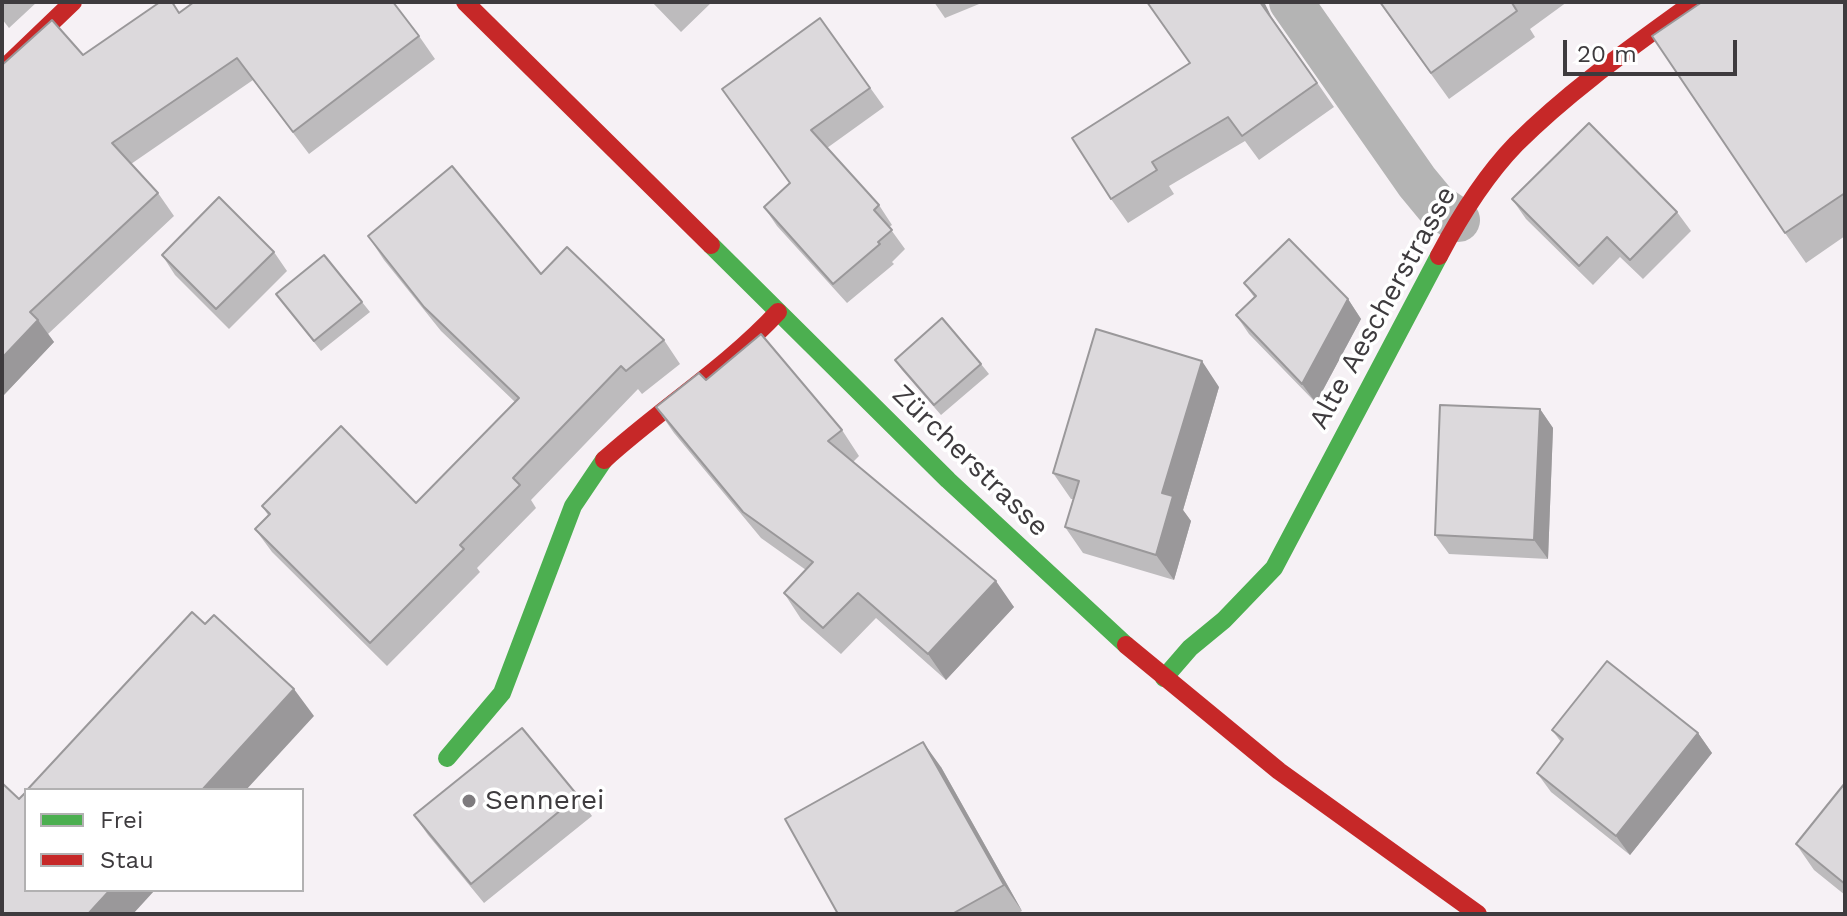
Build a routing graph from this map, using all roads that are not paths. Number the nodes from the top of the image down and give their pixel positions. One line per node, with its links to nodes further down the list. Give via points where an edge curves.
1 (73, 2): 5 (street)
2 (465, 2): 7 (street, Zürcherstrasse)
3 (1291, 2): 6 (street, via 1417,182)
4 (1694, 2): 6 (street, Alte Aescherstrasse, via 1587,79 1514,146)
5 (2, 70)
6 (1458, 220): 8 (street, Alte Aescherstrasse, via 1274,568)
7 (778, 312): 8 (street, Zürcherstrasse, via 932,466); 9 (street, via 754,338 604,460 573,506 502,693)
8 (1164, 678): 10 (street, Zürcherstrasse, via 1289,780)
9 (447, 758)
10 (1478, 914)

